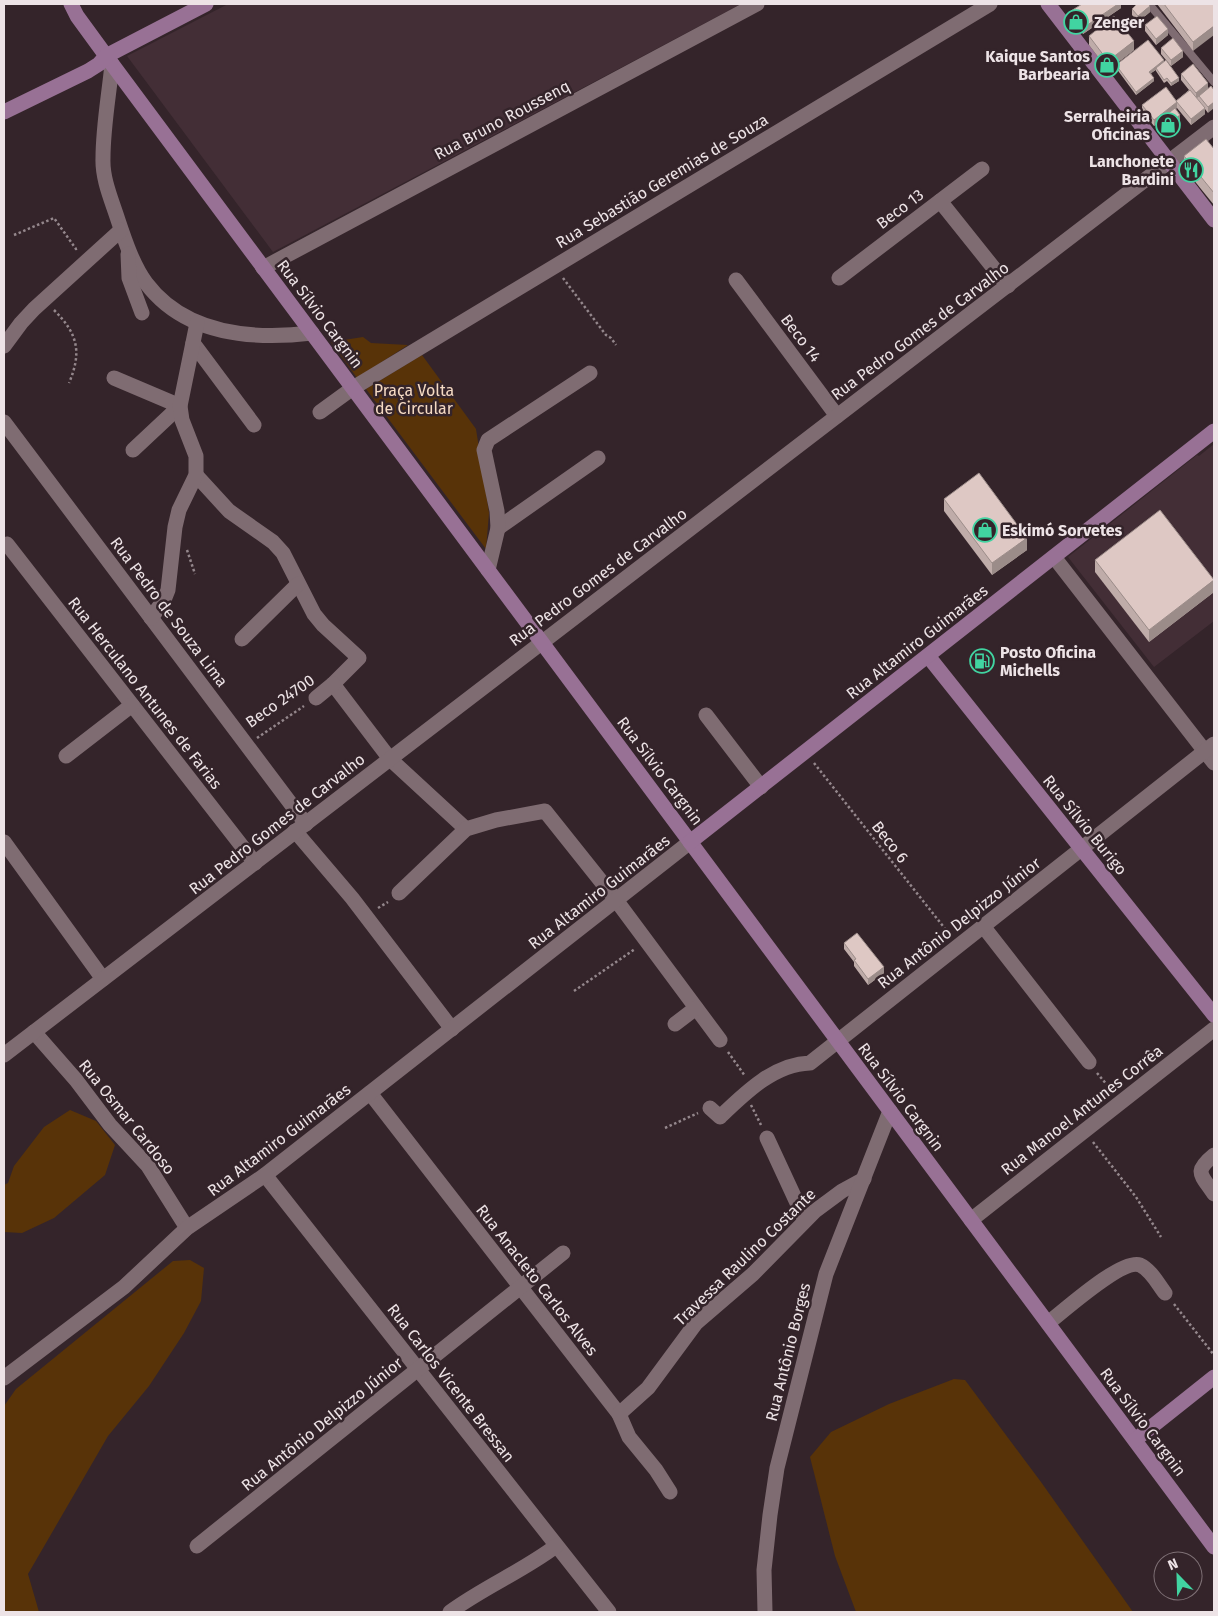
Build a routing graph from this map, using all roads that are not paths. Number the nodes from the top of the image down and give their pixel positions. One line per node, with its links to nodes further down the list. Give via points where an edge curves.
1 (64, 4): 7 (main road, Rua Sílvio Cargnin)
2 (206, 4): 8 (main road)
3 (757, 4): 18 (street, Rua Bruno Roussenq)
4 (990, 4): 29 (street, Rua Sebastião Geremias de Souza)
5 (1048, 4): 12 (main road)
6 (1150, 4): 9 (lane)
7 (74, 10): 8 (main road, Rua Sílvio Cargnin)
8 (109, 60): 10 (main road); 16 (street, via 103,159 105,177); 18 (main road, Rua Sílvio Cargnin)
9 (1214, 82)
10 (4, 112)
11 (1214, 127): 12 (street, Rua Pedro Gomes de Carvalho)
12 (1169, 162): 15 (main road); 21 (street, Rua Pedro Gomes de Carvalho)
13 (982, 169): 14 (street, Beco 13)
14 (940, 201): 19 (street, Beco 13); 21 (street)
15 (1214, 220)
16 (122, 230): 17 (street); 26 (street, via 21,323)
17 (128, 248): 22 (street, via 129,278); 23 (street, via 146,283 175,311)
18 (264, 268): 24 (main road, Rua Sílvio Cargnin)
19 (839, 278)
20 (736, 280): 32 (street, Beco 14)
21 (1008, 286): 32 (street, Rua Pedro Gomes de Carvalho)
22 (142, 313)
23 (197, 323): 24 (street, via 218,330 263,336); 25 (street)
24 (312, 333): 29 (main road, Rua Sílvio Cargnin)
25 (193, 343): 30 (street); 34 (street)
26 (4, 346)
27 (590, 373): 39 (street, via 485,445 498,511)
28 (114, 378): 30 (street)
29 (353, 388): 31 (street, Rua Sebastião Geremias de Souza); 42 (main road, Rua Sílvio Cargnin)
30 (180, 406): 36 (street); 38 (street, via 196,456)
31 (320, 412)
32 (837, 416): 46 (street, Rua Pedro Gomes de Carvalho)
33 (4, 422): 44 (street, Rua Pedro de Souza Lima)
34 (254, 426)
35 (1214, 431): 41 (main road, Rua Altamiro Guimarães)
36 (133, 450)
37 (598, 458): 39 (street)
38 (196, 475): 43 (street, via 229,511 273,542 283,553); 44 (street, via 179,510 168,590)
39 (498, 528): 42 (street)
40 (7, 544): 50 (street, Rua Herculano Antunes de Farias)
41 (1054, 557): 47 (main road, Rua Altamiro Guimarães); 52 (street)
42 (488, 570): 46 (main road, Rua Sílvio Cargnin)
43 (298, 584): 45 (street); 48 (street, Beco 24700, via 323,625 359,658)
44 (151, 618): 56 (street, Rua Pedro de Souza Lima, via 247,746)
45 (242, 640)
46 (542, 642): 54 (street, Rua Pedro Gomes de Carvalho); 59 (main road, Rua Sílvio Cargnin)
47 (928, 656): 55 (main road, Rua Altamiro Guimarães); 60 (main road, Rua Sílvio Burigo)
48 (333, 684): 49 (street, Beco 24700); 54 (street)
49 (316, 698)
50 (132, 705): 53 (street); 61 (street, Rua Herculano Antunes de Farias)
51 (706, 715): 55 (street)
52 (1211, 753): 60 (street, Rua Antônio Delpizzo Júnior)
53 (66, 756)
54 (390, 759): 56 (street, Rua Pedro Gomes de Carvalho); 57 (street)
55 (760, 787): 59 (main road, Rua Altamiro Guimarães)
56 (301, 828): 61 (street, Rua Pedro Gomes de Carvalho); 69 (street, Rua Pedro de Souza Lima)
57 (466, 828): 62 (street); 63 (street, via 545,811)
58 (4, 842): 65 (street)
59 (690, 842): 63 (street, Rua Altamiro Guimarães); 73 (main road, Rua Sílvio Cargnin)
60 (1082, 848): 64 (street, Rua Antônio Delpizzo Júnior); 67 (main road, Rua Sílvio Burigo)
61 (255, 863): 65 (street, Rua Pedro Gomes de Carvalho)
62 (399, 893)
63 (616, 900): 66 (street); 69 (street, Rua Altamiro Guimarães)
64 (983, 926): 73 (street, Rua Antônio Delpizzo Júnior); 75 (street)
65 (103, 980): 71 (street, Rua Pedro Gomes de Carvalho)
66 (696, 1008): 68 (street); 72 (street)
67 (1214, 1015)
68 (675, 1024)
69 (452, 1029): 76 (street, Rua Altamiro Guimarães)
70 (1214, 1029): 85 (street, Rua Manoel Antunes Corrêa)
71 (34, 1032): 74 (street, Rua Pedro Gomes de Carvalho); 86 (street, Rua Osmar Cardoso, via 148,1166)
72 (720, 1040)
73 (838, 1041): 77 (main road, Rua Sílvio Cargnin); 78 (street, Rua Antônio Delpizzo Júnior, via 810,1063 796,1063 783,1068)
74 (4, 1055)
75 (1089, 1062)
76 (370, 1092): 81 (street, Rua Altamiro Guimarães); 88 (street, Rua Anacleto Carlos Alves)
77 (890, 1111): 82 (street, Rua Antônio Borges); 85 (main road, Rua Sílvio Cargnin)
78 (715, 1112)
79 (767, 1138): 84 (street)
80 (1214, 1155): 83 (street, via 1200,1170)
81 (265, 1175): 86 (street, Rua Altamiro Guimarães); 91 (street, Rua Carlos Vicente Bressan)
82 (864, 1178): 84 (street, Travessa Raulino Costante); 102 (street, Rua Antônio Borges, via 826,1274 777,1468 764,1570)
83 (1214, 1194)
84 (805, 1220): 94 (street, Travessa Raulino Costante, via 753,1274 696,1323 648,1388)
85 (971, 1220): 90 (main road, Rua Sílvio Cargnin)
86 (187, 1228): 93 (street, Rua Altamiro Guimarães, via 124,1287)
87 (563, 1253): 88 (street, Rua Antônio Delpizzo Júnior)
88 (521, 1287): 91 (street, Rua Antônio Delpizzo Júnior); 94 (street, Rua Anacleto Carlos Alves)
89 (1165, 1293): 90 (street, via 1148,1270 1132,1264 1101,1281)
90 (1048, 1323): 95 (main road, Rua Sílvio Cargnin)
91 (418, 1370): 97 (street, Rua Antônio Delpizzo Júnior); 98 (street, Rua Carlos Vicente Bressan)
92 (1214, 1377): 95 (main road)
93 (4, 1378)
94 (619, 1414): 96 (street, Rua Anacleto Carlos Alves, via 629,1437)
95 (1135, 1440): 99 (main road, Rua Sílvio Cargnin)
96 (670, 1492)
97 (196, 1546)
98 (556, 1546): 100 (street); 101 (street, Rua Carlos Vicente Bressan)
99 (1214, 1547)
100 (450, 1612)
101 (609, 1612)
102 (765, 1612)

